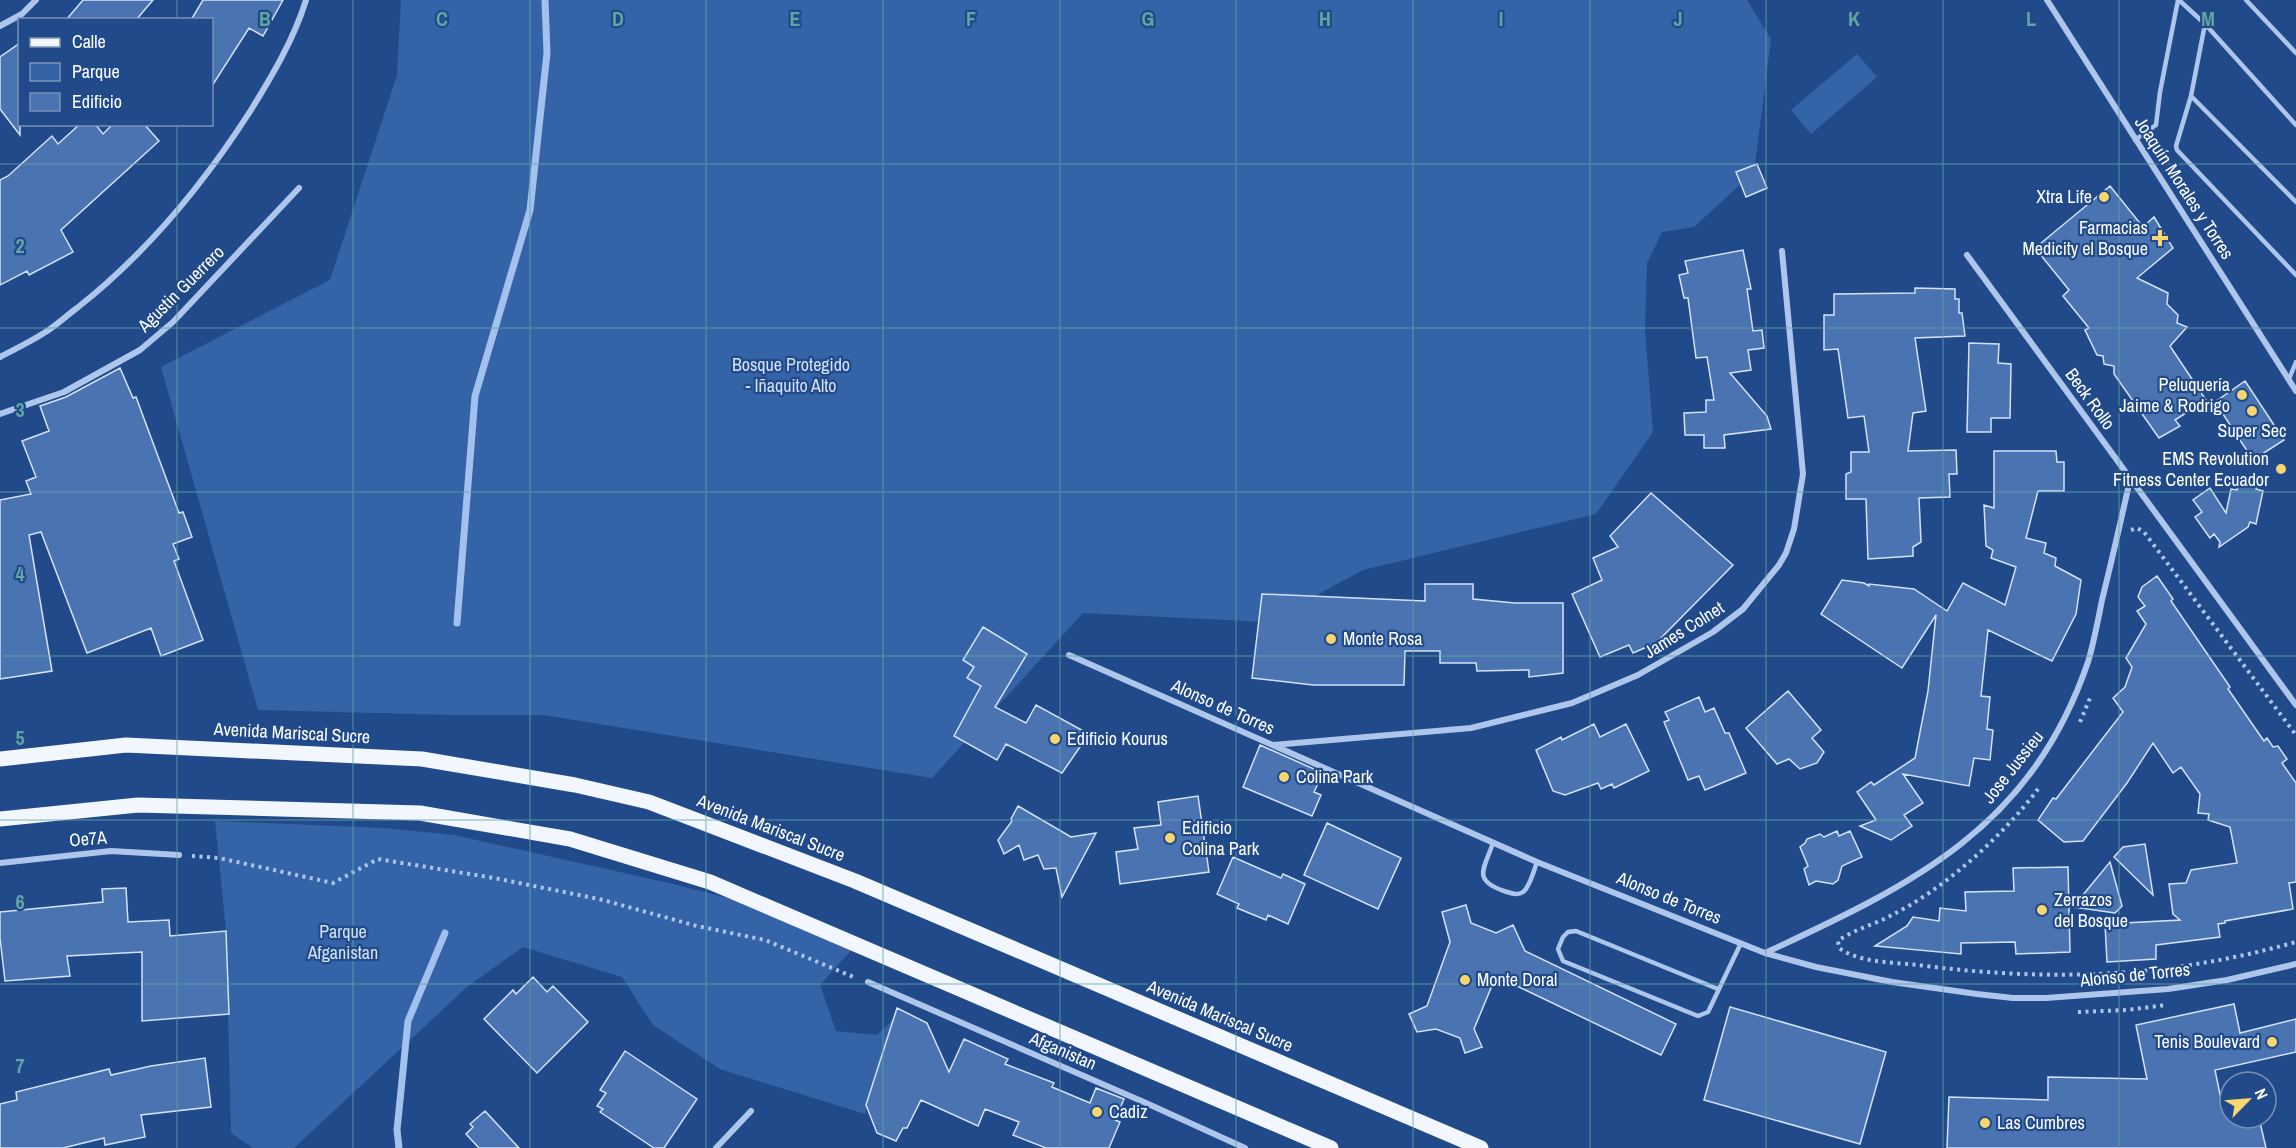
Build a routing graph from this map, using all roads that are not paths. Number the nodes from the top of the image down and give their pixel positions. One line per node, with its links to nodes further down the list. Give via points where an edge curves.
1 (36, 0): 7 (street, via 22,14)
2 (306, 0): 17 (street, via 269,81 186,201 133,260 93,295 45,332)
3 (2047, 0): 11 (street, Joaquín Morales y Torres)
4 (2179, 0): 6 (lane); 11 (lane, via 2156,125)
5 (2246, 0): 8 (lane)
6 (2205, 24): 9 (lane); 10 (lane)
7 (0, 26)
8 (2296, 53)
9 (2191, 96): 13 (lane); 16 (lane, via 2177,150)
10 (2296, 125)
11 (2135, 140): 19 (street, Joaquín Morales y Torres)
12 (299, 188): 21 (street, Agustin Guerrero, via 173,322 140,350 64,392)
13 (2296, 202)
14 (1782, 251): 25 (street, James Colnet, via 1803,474 1786,553 1743,609 1713,632 1645,672 1572,703 1471,728)
15 (1967, 255): 22 (street, Beck Rollo)
16 (2296, 275)
17 (0, 357)
18 (2296, 362): 19 (lane)
19 (2289, 379): 20 (street, Joaquín Morales y Torres)
20 (2296, 391)
21 (0, 414)
22 (2130, 480): 24 (street, Beck Rollo); 33 (street, Jose Jussieu, via 2088,660 2056,735 2021,784 1989,822 1914,878)
23 (1069, 655): 25 (street, Alonso de Torres)
24 (2296, 705)
25 (1273, 745): 28 (street, Alonso de Torres)
26 (0, 759): 41 (main road, Avenida Mariscal Sucre, via 126,745 422,759 649,802 855,881)
27 (0, 819): 40 (main road, via 138,805 420,813 570,839 710,882)
28 (1493, 843): 30 (street, Alonso de Torres); 30 (lane, via 1483,872 1488,885 1514,894 1525,891)
29 (179, 855): 31 (street, Oe7A, via 111,851)
30 (1538, 862): 32 (street, Alonso de Torres)
31 (0, 863)
32 (1741, 943): 33 (street, Alonso de Torres); 36 (lane)
33 (1765, 953): 34 (street, Alonso de Torres, via 1857,976 2013,998 2168,989)
34 (2296, 964)
35 (868, 982): 39 (street, Afganistan)
36 (1718, 989): 36 (lane, via 1576,931 1568,932 1558,949 1563,961 1698,1016 1708,1012)
37 (751, 1111): 38 (street)
38 (716, 1148)
39 (1245, 1148)
40 (1331, 1148)
41 (1481, 1148)

